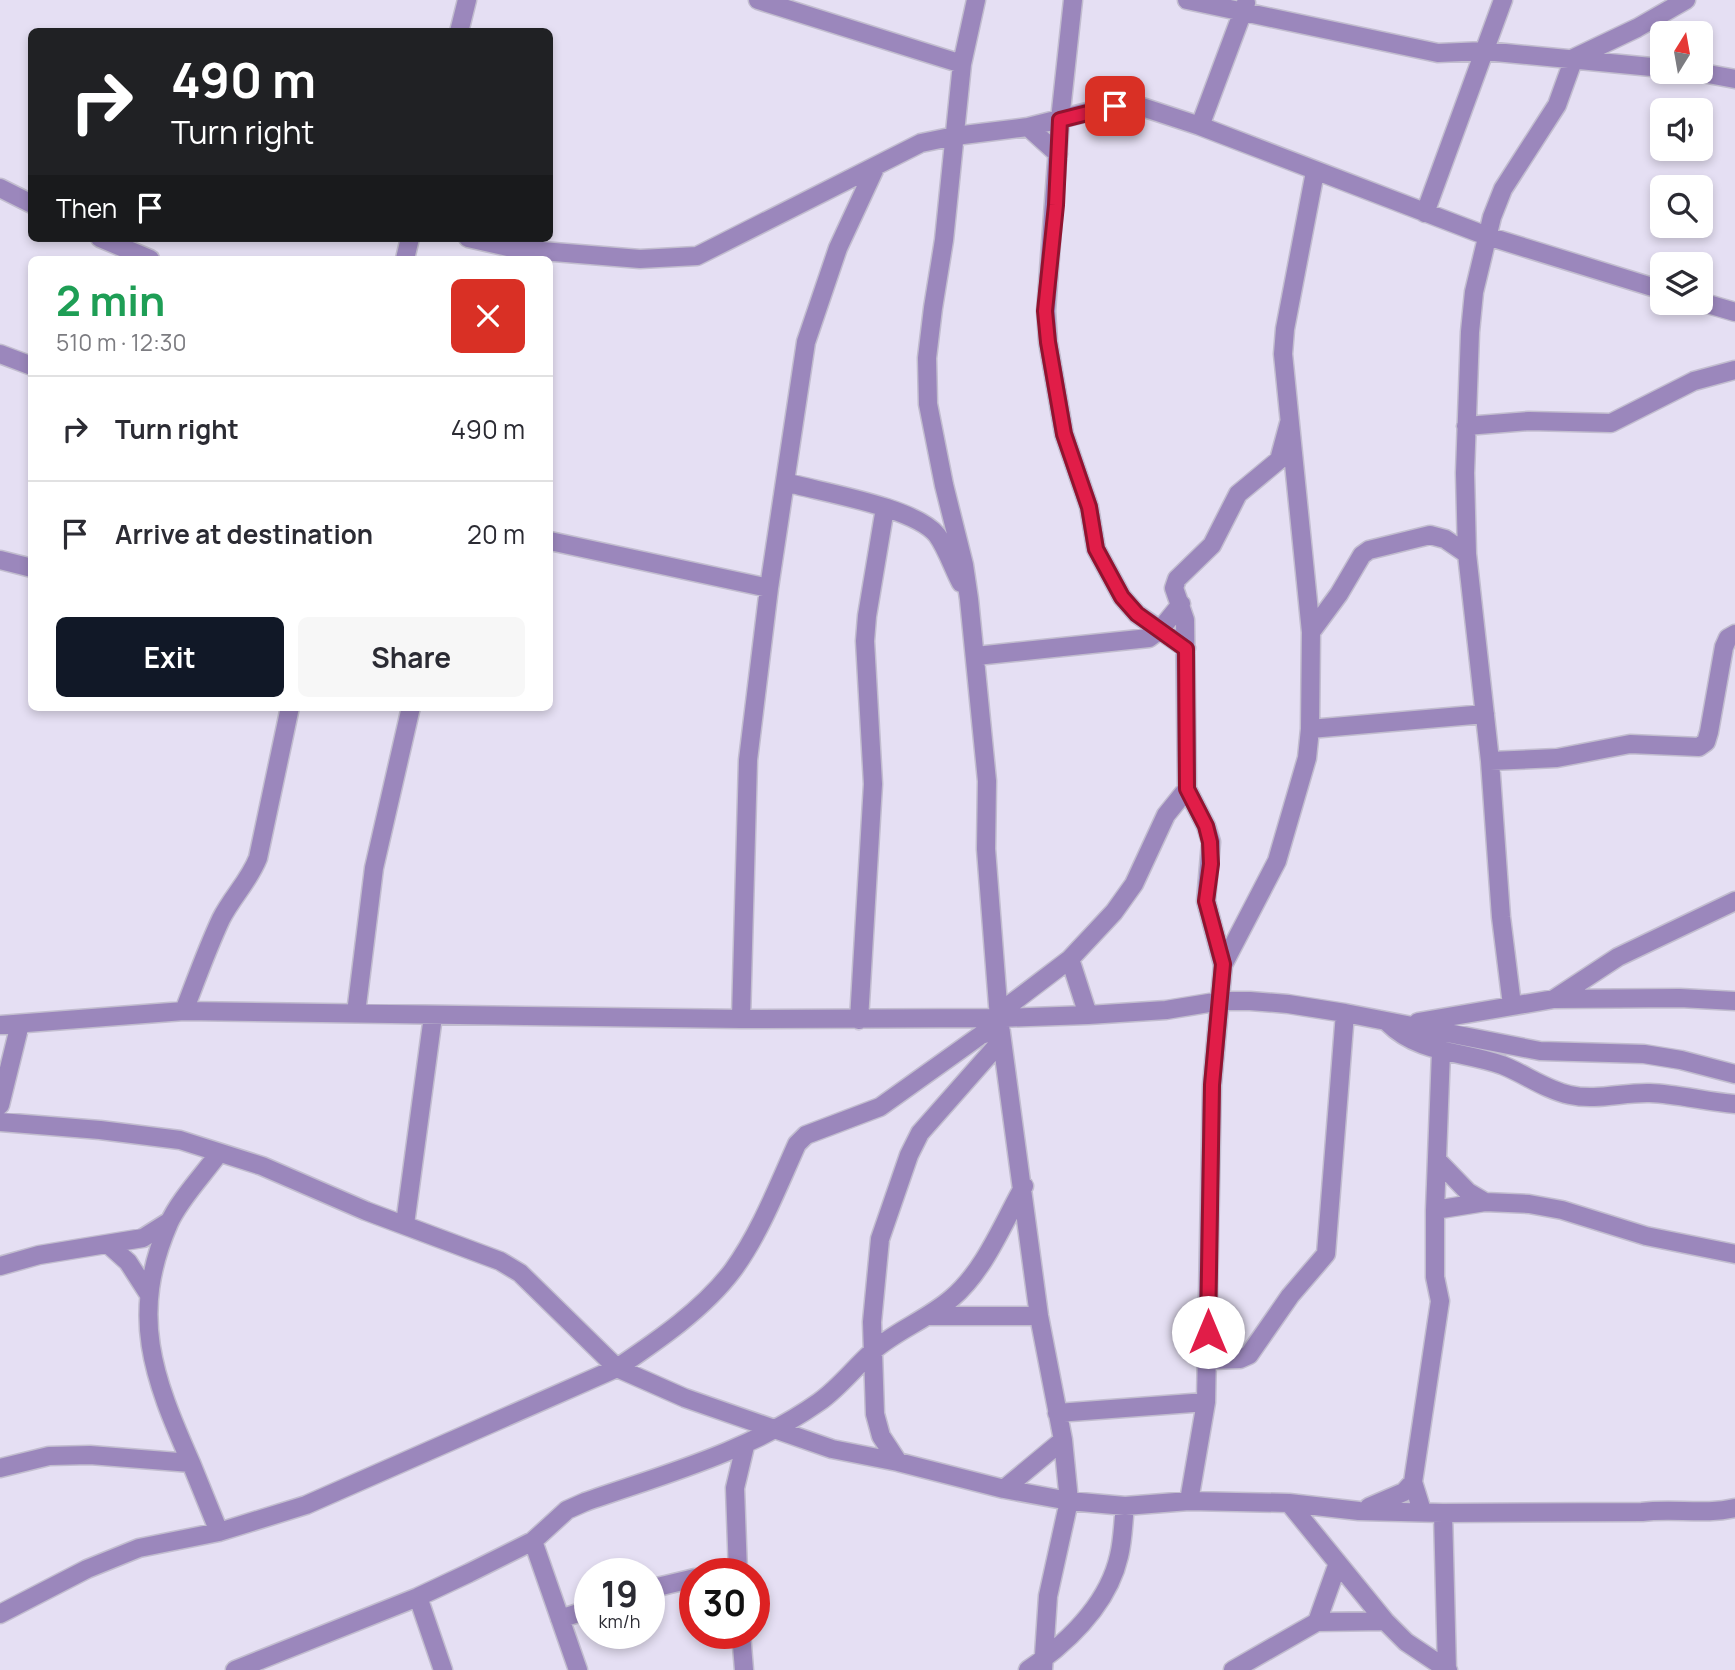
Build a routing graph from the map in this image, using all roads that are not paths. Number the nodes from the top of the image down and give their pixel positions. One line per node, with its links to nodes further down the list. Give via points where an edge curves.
1 (467, 0): 9 (street)
2 (758, 0): 13 (street)
3 (976, 0): 13 (street)
4 (1073, 0): 17 (street)
5 (1187, 0): 8 (street)
6 (1686, 0): 12 (street)
7 (1504, 3): 10 (street); 11 (street, via 1484,29)
8 (1245, 6): 11 (street); 18 (street)
9 (460, 28)
10 (1485, 51): 11 (street); 12 (street); 26 (street)
11 (1437, 53)
12 (1574, 58): 14 (street); 27 (street, via 1557,105 1503,189)
13 (962, 64): 20 (street)
14 (1650, 67)
15 (1713, 75): 16 (street)
16 (1735, 79)
17 (1060, 120): 18 (street, via 1128,105); 19 (street); 21 (street)
18 (1200, 125): 23 (street)
19 (1028, 127): 20 (street); 21 (street)
20 (955, 136): 22 (street, via 921,143); 46 (street, via 927,358 928,404)
21 (1058, 154): 48 (street, via 1045,311 1064,434 1089,507 1096,549 1122,597)
22 (876, 166): 28 (street, via 697,256 640,259 517,249); 39 (street, via 838,248 806,342)
23 (1315, 172): 26 (street); 37 (street, via 1285,329)
24 (0, 188): 25 (street)
25 (28, 202)
26 (1425, 213): 27 (street)
27 (1487, 236): 31 (street); 38 (street, via 1474,292)
28 (486, 242)
29 (105, 247): 30 (street)
30 (139, 256)
31 (1650, 286)
32 (1713, 306): 33 (street)
33 (1735, 312)
34 (0, 354): 35 (street)
35 (28, 364)
36 (1735, 370): 38 (street, via 1694,381 1611,423 1529,421)
37 (1289, 424): 47 (street, via 1279,460 1238,494 1212,545 1177,579 1174,588); 49 (street)
38 (1466, 426): 42 (street)
39 (785, 482): 40 (street); 45 (street)
40 (886, 508): 46 (street, via 922,522 936,534); 72 (street, via 866,616 873,784)
41 (553, 542): 45 (street)
42 (1467, 554): 49 (street, via 1445,539 1430,536 1368,550); 55 (street)
43 (0, 560): 44 (street)
44 (28, 567)
45 (769, 588): 71 (street, via 748,760)
46 (969, 599): 52 (street)
47 (1181, 604): 48 (street); 51 (street)
48 (1160, 630): 51 (street); 52 (street, via 1133,642)
49 (1311, 632): 56 (street)
50 (1735, 634): 57 (street, via 1724,647 1709,732 1699,747 1630,744 1557,758)
51 (1186, 649): 58 (street)
52 (976, 656): 77 (street, via 987,781 986,849)
53 (289, 711): 66 (street, via 258,858 221,920)
54 (410, 711): 67 (street, via 374,868)
55 (1485, 714): 56 (street); 57 (street)
56 (1310, 729): 61 (street, via 1307,758 1277,861)
57 (1490, 761): 65 (street)
58 (1187, 789): 60 (street, via 1166,815 1134,884); 61 (street, via 1210,842 1206,901)
59 (1735, 901): 62 (street, via 1618,957)
60 (1070, 959): 69 (street); 77 (street, via 1017,998)
61 (1223, 964): 64 (street)
62 (1554, 999): 63 (street); 65 (street)
63 (1735, 1001)
64 (1220, 1002): 68 (street, via 1289,1004); 69 (street); 97 (street, via 1211,1113)
65 (1512, 1005): 75 (street)
66 (184, 1011): 67 (street); 74 (street)
67 (356, 1013): 70 (street)
68 (1345, 1013): 73 (street); 97 (street, via 1326,1254 1248,1355)
69 (1088, 1015): 77 (street)
70 (433, 1016): 71 (street); 89 (street)
71 (741, 1019): 72 (street)
72 (859, 1020): 77 (street)
73 (1386, 1020): 75 (street); 78 (street, via 1399,1033)
74 (20, 1024): 76 (street); 81 (street)
75 (1404, 1024): 79 (street, via 1540,1051 1644,1054)
76 (0, 1025)
77 (1002, 1026): 85 (street); 96 (street, via 976,1071 933,1116 909,1156 880,1240); 98 (street, via 981,1035 880,1107 806,1135 797,1144 732,1272 706,1299)
78 (1441, 1052): 80 (street, via 1503,1066 1568,1095 1651,1093); 84 (street)
79 (1735, 1073)
80 (1735, 1104)
81 (0, 1105)
82 (0, 1122): 83 (street, via 141,1134)
83 (219, 1153): 88 (street); 89 (street)
84 (1438, 1161): 86 (street, via 1468,1192); 87 (street)
85 (1024, 1186): 94 (street, via 968,1282); 95 (street)
86 (1485, 1202): 87 (street); 91 (street, via 1552,1208 1646,1236)
87 (1435, 1210): 107 (street, via 1438,1319)
88 (170, 1221): 90 (street, via 143,1238); 93 (street)
89 (405, 1224): 98 (street, via 520,1273)
90 (109, 1245): 92 (street); 93 (street, via 128,1262)
91 (1735, 1254)
92 (0, 1266)
93 (148, 1293): 105 (street, via 150,1354 165,1406)
94 (930, 1316): 95 (street); 96 (street)
95 (1040, 1316): 100 (street)
96 (872, 1352): 101 (street, via 821,1401); 104 (street, via 880,1436)
97 (1208, 1360): 99 (street)
98 (617, 1368): 101 (street); 117 (street, via 306,1505)
99 (1206, 1402): 100 (street); 110 (street)
100 (1057, 1413): 102 (street)
101 (775, 1430): 103 (street); 104 (street, via 832,1449)
102 (1063, 1440): 108 (street); 109 (street)
103 (745, 1446): 118 (street, via 567,1510); 119 (street, via 735,1488)
104 (898, 1462): 108 (street)
105 (191, 1463): 106 (street, via 49,1456); 117 (street)
106 (0, 1468)
107 (1413, 1482): 113 (street, via 1404,1492); 114 (street)
108 (1004, 1489): 109 (street)
109 (1069, 1501): 112 (street); 128 (street, via 1048,1596)
110 (1189, 1501): 111 (street); 112 (street)
111 (1289, 1503): 113 (street); 120 (street)
112 (1125, 1506): 128 (street, via 1119,1559 1102,1595 1082,1625)
113 (1359, 1511): 114 (street)
114 (1422, 1511): 116 (street)
115 (1731, 1512): 116 (street)
116 (1443, 1513): 135 (street)
117 (219, 1532): 122 (street, via 139,1548)
118 (533, 1541): 121 (street); 124 (street)
119 (737, 1558)
120 (1338, 1563): 125 (street); 126 (street)
121 (418, 1597): 129 (street); 130 (street)
122 (0, 1614)
123 (574, 1614): 124 (street)
124 (560, 1619): 131 (street)
125 (1317, 1622): 126 (street); 134 (street)
126 (1385, 1622): 135 (street)
127 (742, 1649): 132 (street)
128 (1043, 1665): 133 (street)
129 (235, 1670)
130 (443, 1670)
131 (578, 1670)
132 (744, 1670)
133 (1028, 1670)
134 (1233, 1670)
135 (1447, 1670)

